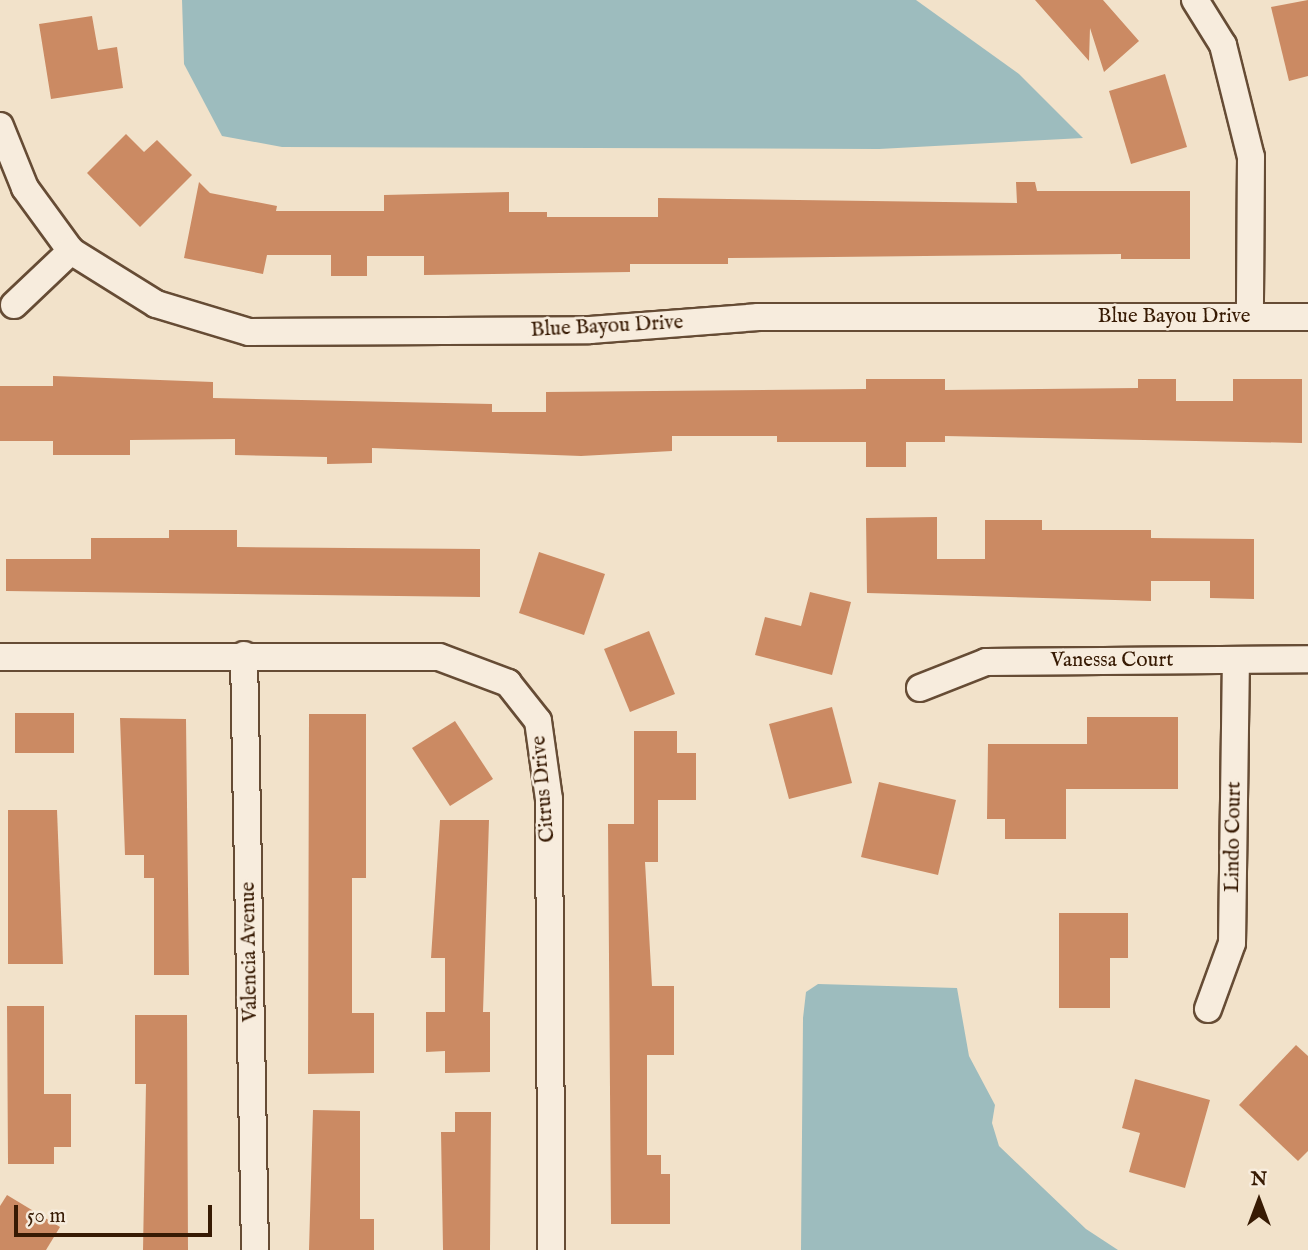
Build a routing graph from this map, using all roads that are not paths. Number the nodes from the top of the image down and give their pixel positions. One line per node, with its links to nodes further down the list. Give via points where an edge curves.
1 (1195, 0): 5 (street, via 1223,45 1251,157)
2 (0, 126): 3 (street, Blue Bayou Drive, via 25,188)
3 (71, 251): 4 (street); 5 (street, Blue Bayou Drive, via 156,304 249,332 301,337 590,330 758,317)
4 (14, 305)
5 (1250, 317): 6 (street, Blue Bayou Drive)
6 (1308, 317)
7 (244, 655): 8 (street, Citrus Drive); 13 (street, Valencia Avenue); 14 (street, Citrus Drive, via 439,657 508,683 538,721 549,799)
8 (0, 657)
9 (1308, 659): 10 (street, Vanessa Court)
10 (1236, 660): 11 (street, Vanessa Court, via 986,662); 12 (street, Lindo Court, via 1232,943)
11 (920, 688)
12 (1208, 1009)
13 (255, 1250)
14 (551, 1250)

